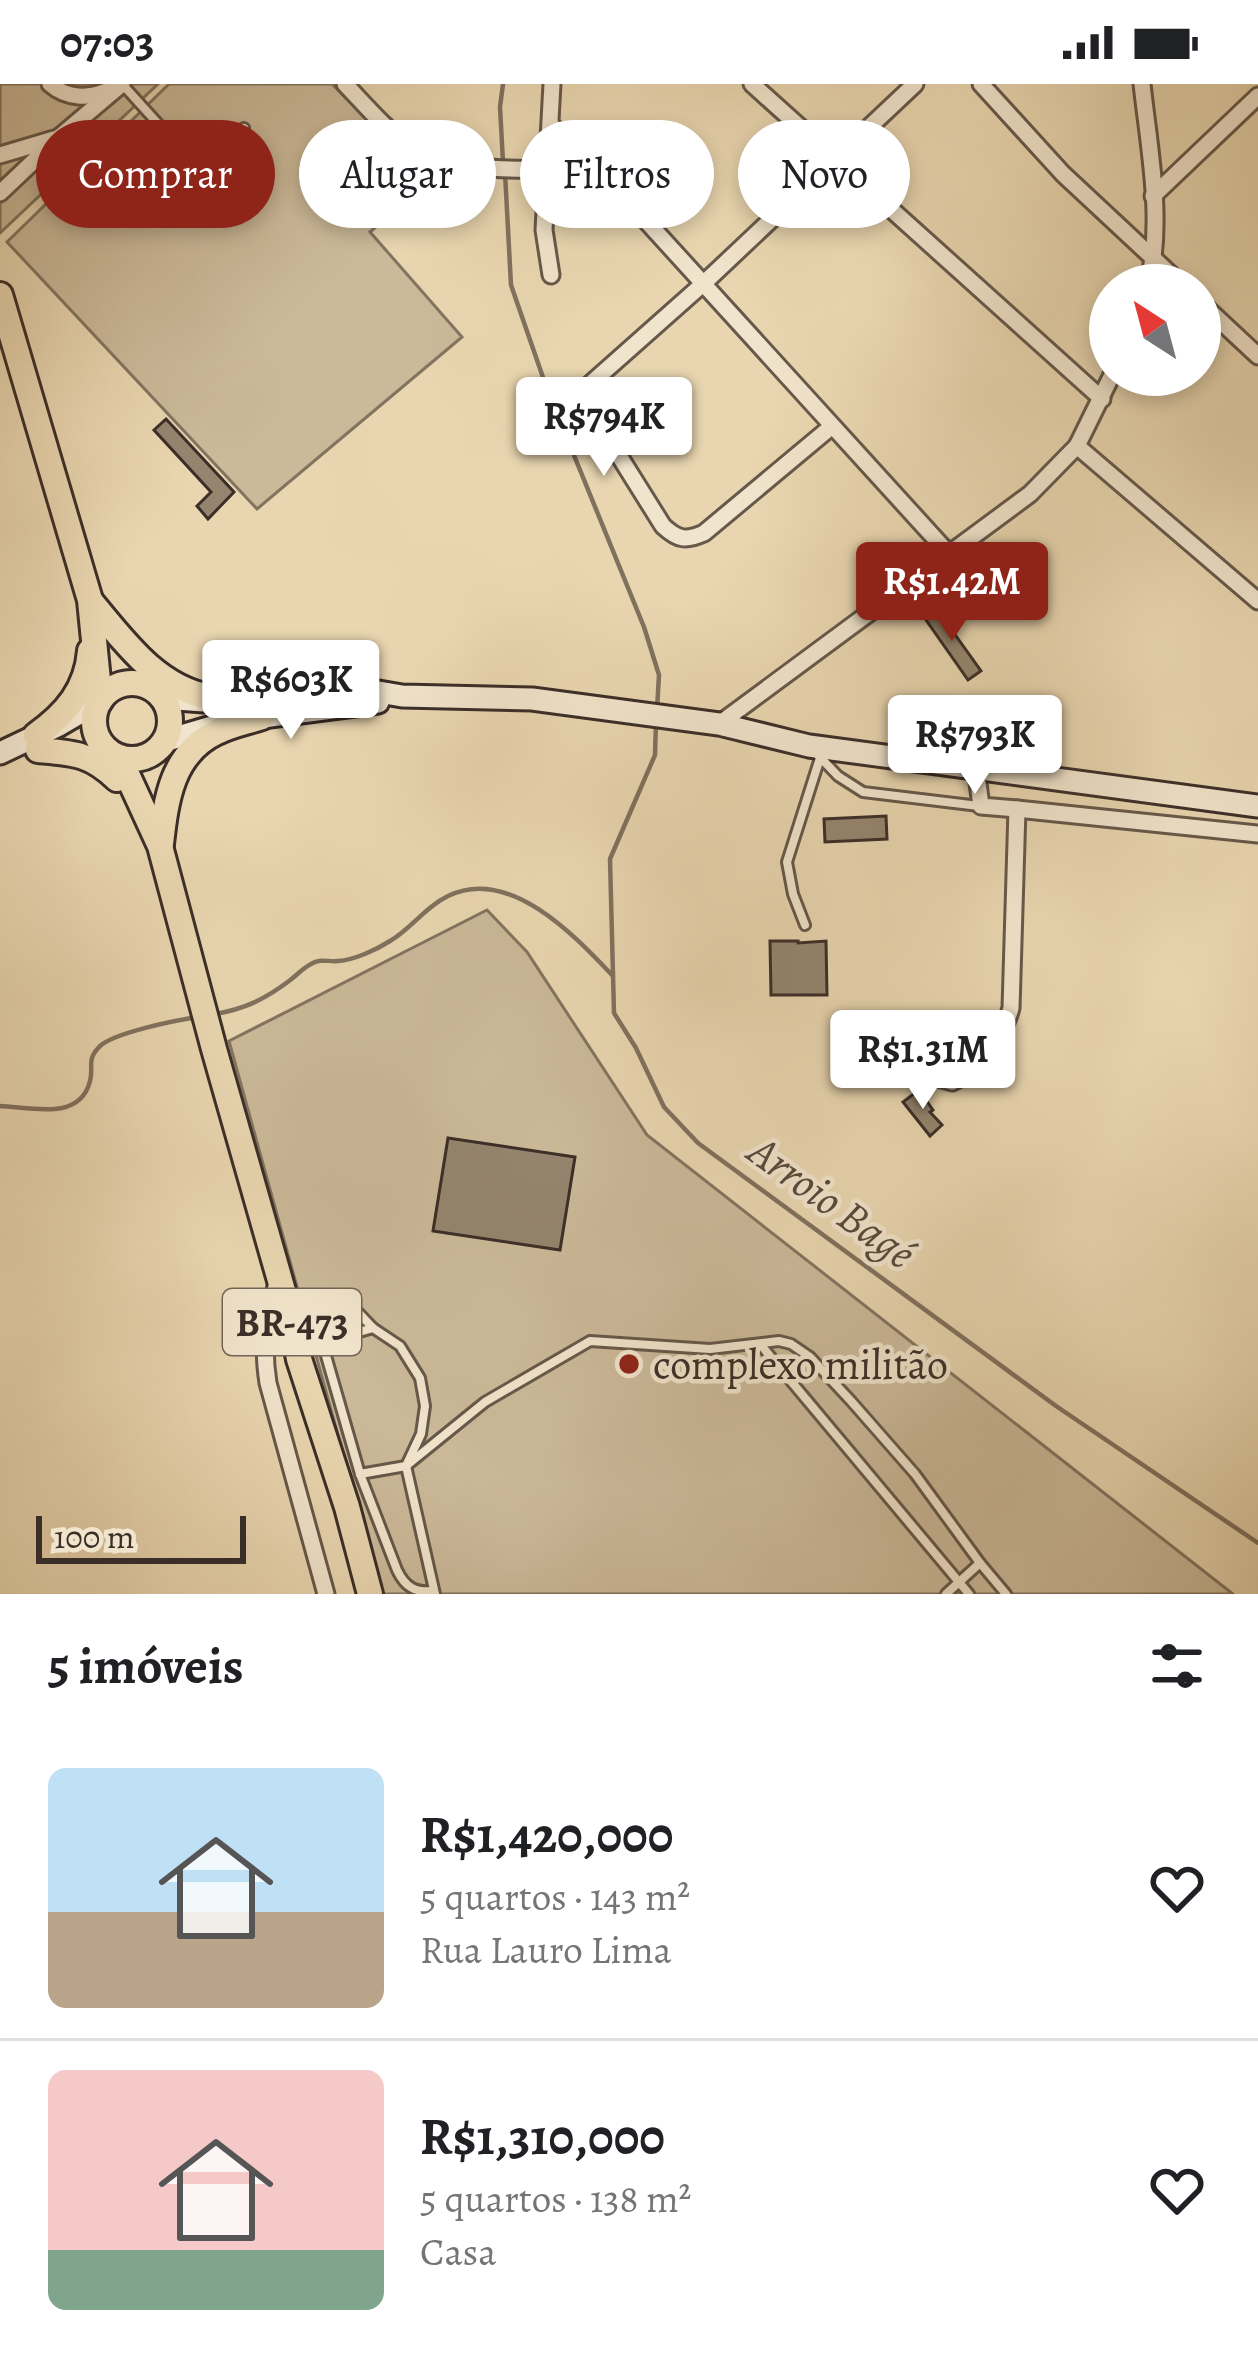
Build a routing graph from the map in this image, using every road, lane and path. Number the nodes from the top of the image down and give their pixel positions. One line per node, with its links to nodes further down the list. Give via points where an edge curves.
1 (50, 84): 2 (street, via 77,97)
2 (122, 84): 10 (street); 11 (lane)
3 (345, 84): 12 (street)
4 (553, 84): 13 (street)
5 (752, 84): 14 (street)
6 (915, 84): 15 (street)
7 (981, 84): 25 (street)
8 (1142, 84): 20 (street)
9 (1258, 96): 20 (street)
10 (79, 120)
11 (155, 120)
12 (382, 120)
13 (552, 120)
14 (792, 120)
15 (878, 120)
16 (36, 145): 17 (street)
17 (0, 155)
18 (36, 158): 19 (street)
19 (0, 193)
20 (1153, 196): 25 (street)
21 (910, 226): 34 (street)
22 (544, 228): 28 (street)
23 (653, 228): 29 (street)
24 (763, 228): 29 (street)
25 (1154, 260): 26 (street); 27 (street)
26 (1153, 264)
27 (1158, 264)
28 (551, 275)
29 (704, 283): 35 (street); 35 (street, via 589,385 603,430 663,526 675,538 704,533)
30 (0, 295): 38 (main road)
31 (1221, 322): 32 (street)
32 (1258, 356)
33 (1103, 396): 34 (street)
34 (1102, 399): 36 (street)
35 (831, 427): 37 (street)
36 (1077, 446): 37 (street); 39 (street)
37 (950, 555): 43 (street)
38 (90, 600): 40 (main road); 41 (main road); 42 (main road, via 151,670 182,689); 45 (main road, via 88,665 76,698)
39 (1258, 601)
40 (159, 695): 41 (main road, via 131,683); 42 (main road); 44 (main road, via 170,715)
41 (100, 701): 45 (main road); 46 (main road, via 95,728)
42 (259, 707): 43 (main road, via 373,691 532,699); 44 (main road); 58 (main road, via 193,748 176,770)
43 (711, 723): 47 (main road)
44 (164, 741): 46 (main road, via 134,759); 58 (main road)
45 (37, 743): 46 (main road); 48 (main road); 58 (main road, via 102,764 128,790)
46 (108, 751): 58 (main road, via 127,772)
47 (814, 752): 49 (main road); 52 (lane, via 863,792); 59 (lane, via 787,862)
48 (0, 753)
49 (976, 768): 50 (main road); 52 (street)
50 (1080, 782): 51 (main road); 55 (street)
51 (1187, 796): 53 (main road); 56 (street)
52 (981, 806): 54 (street)
53 (1258, 806)
54 (1018, 809): 55 (street); 60 (street, via 1007,1024 970,1071 952,1082)
55 (1076, 815): 56 (street)
56 (1179, 825): 57 (street)
57 (1258, 834)
58 (160, 846): 61 (main road, BR-473)
59 (805, 925)
60 (938, 1078)
61 (279, 1277): 66 (main road, BR-473); 67 (street, via 265,1326)
62 (352, 1306): 64 (lane)
63 (314, 1314): 66 (lane)
64 (374, 1328): 66 (lane); 68 (lane, via 400,1346 420,1378 421,1434)
65 (759, 1342): 68 (lane, via 710,1349 590,1342 485,1402); 70 (lane, via 779,1340 810,1357 903,1459); 71 (lane)
66 (306, 1350): 67 (street); 69 (lane); 74 (main road, BR-473)
67 (266, 1368): 73 (street)
68 (406, 1466): 69 (lane); 72 (lane)
69 (360, 1474): 72 (lane, via 402,1580)
70 (980, 1563): 71 (lane); 77 (lane)
71 (959, 1583): 75 (lane); 76 (lane)
72 (434, 1593)
73 (326, 1594)
74 (370, 1594)
75 (946, 1594)
76 (969, 1594)
77 (1006, 1594)

